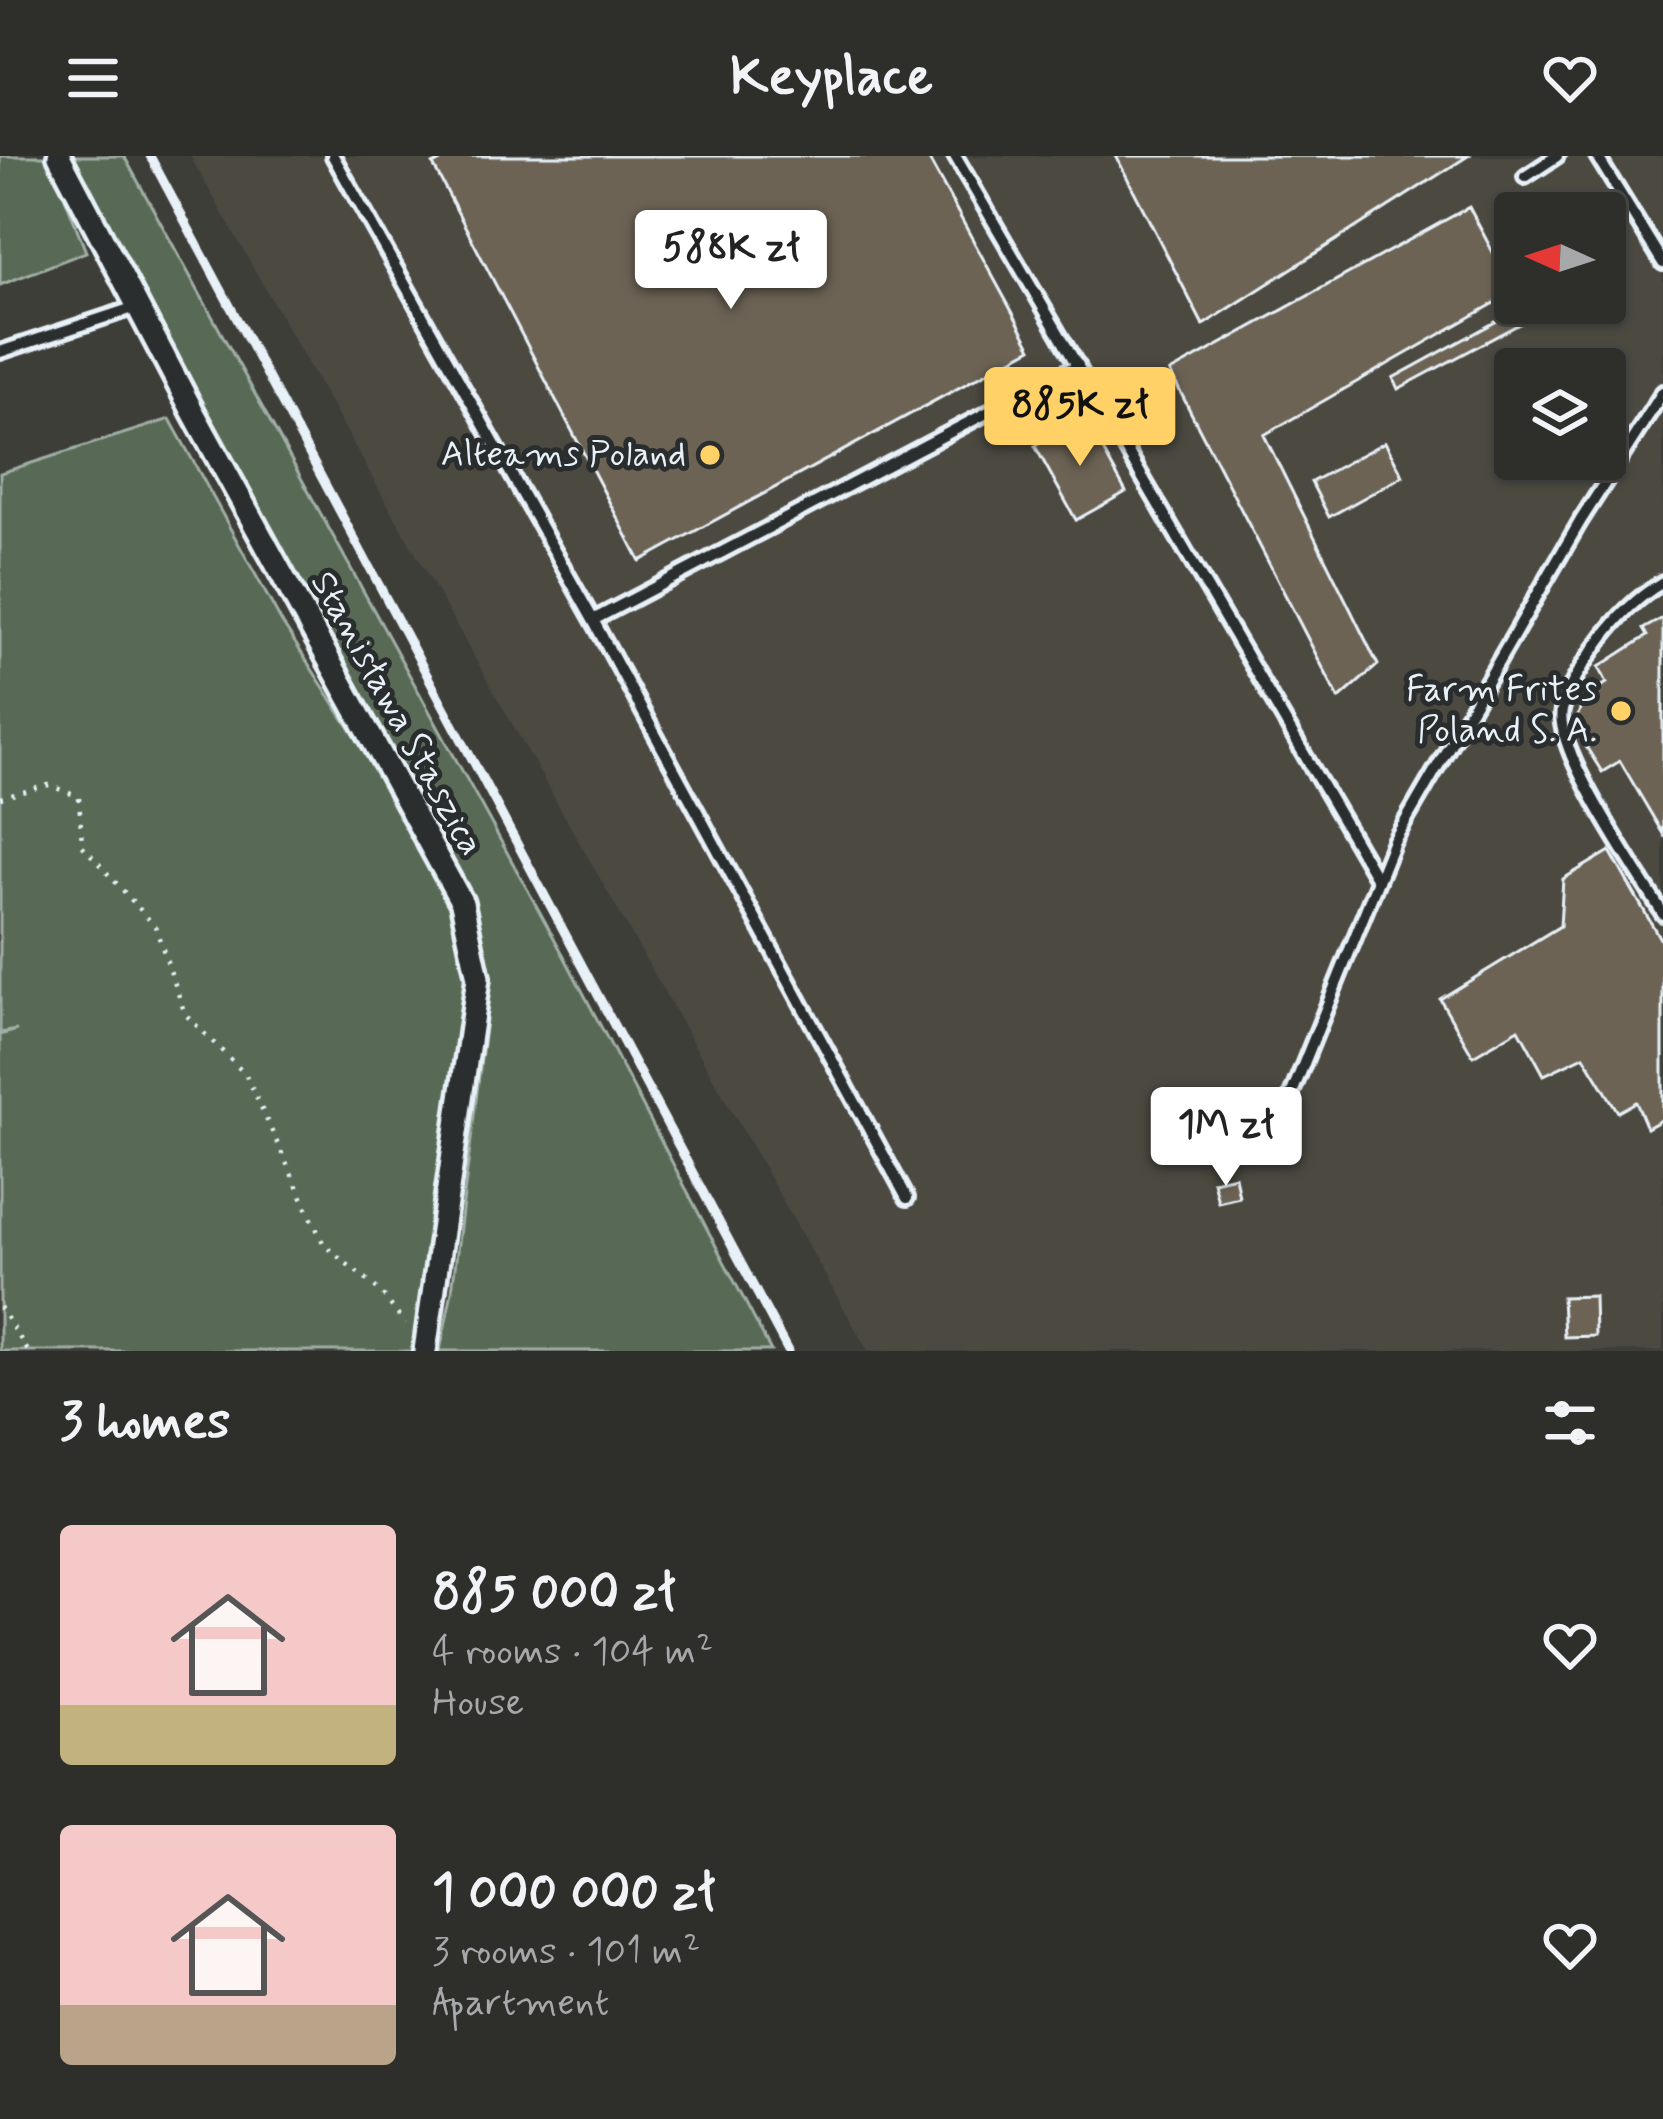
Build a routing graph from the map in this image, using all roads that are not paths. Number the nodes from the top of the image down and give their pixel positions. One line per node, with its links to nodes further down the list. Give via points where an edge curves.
1 (59, 156): 8 (street, Stanisława Staszica)
2 (333, 156): 13 (lane)
3 (955, 156): 10 (lane)
4 (1557, 156): 6 (lane)
5 (1597, 156): 7 (lane)
6 (1525, 177)
7 (1663, 263)
8 (140, 306): 9 (lane); 18 (street, Stanisława Staszica, via 462,902 473,942 471,1041)
9 (0, 352)
10 (1078, 365): 13 (lane); 14 (lane)
11 (1663, 392): 14 (lane, via 1581,520)
12 (1663, 582): 15 (lane, via 1613,623 1562,710 1573,763)
13 (593, 620): 17 (lane)
14 (1378, 881): 16 (lane)
15 (1663, 914)
16 (1282, 1120)
17 (907, 1198)
18 (419, 1343)

